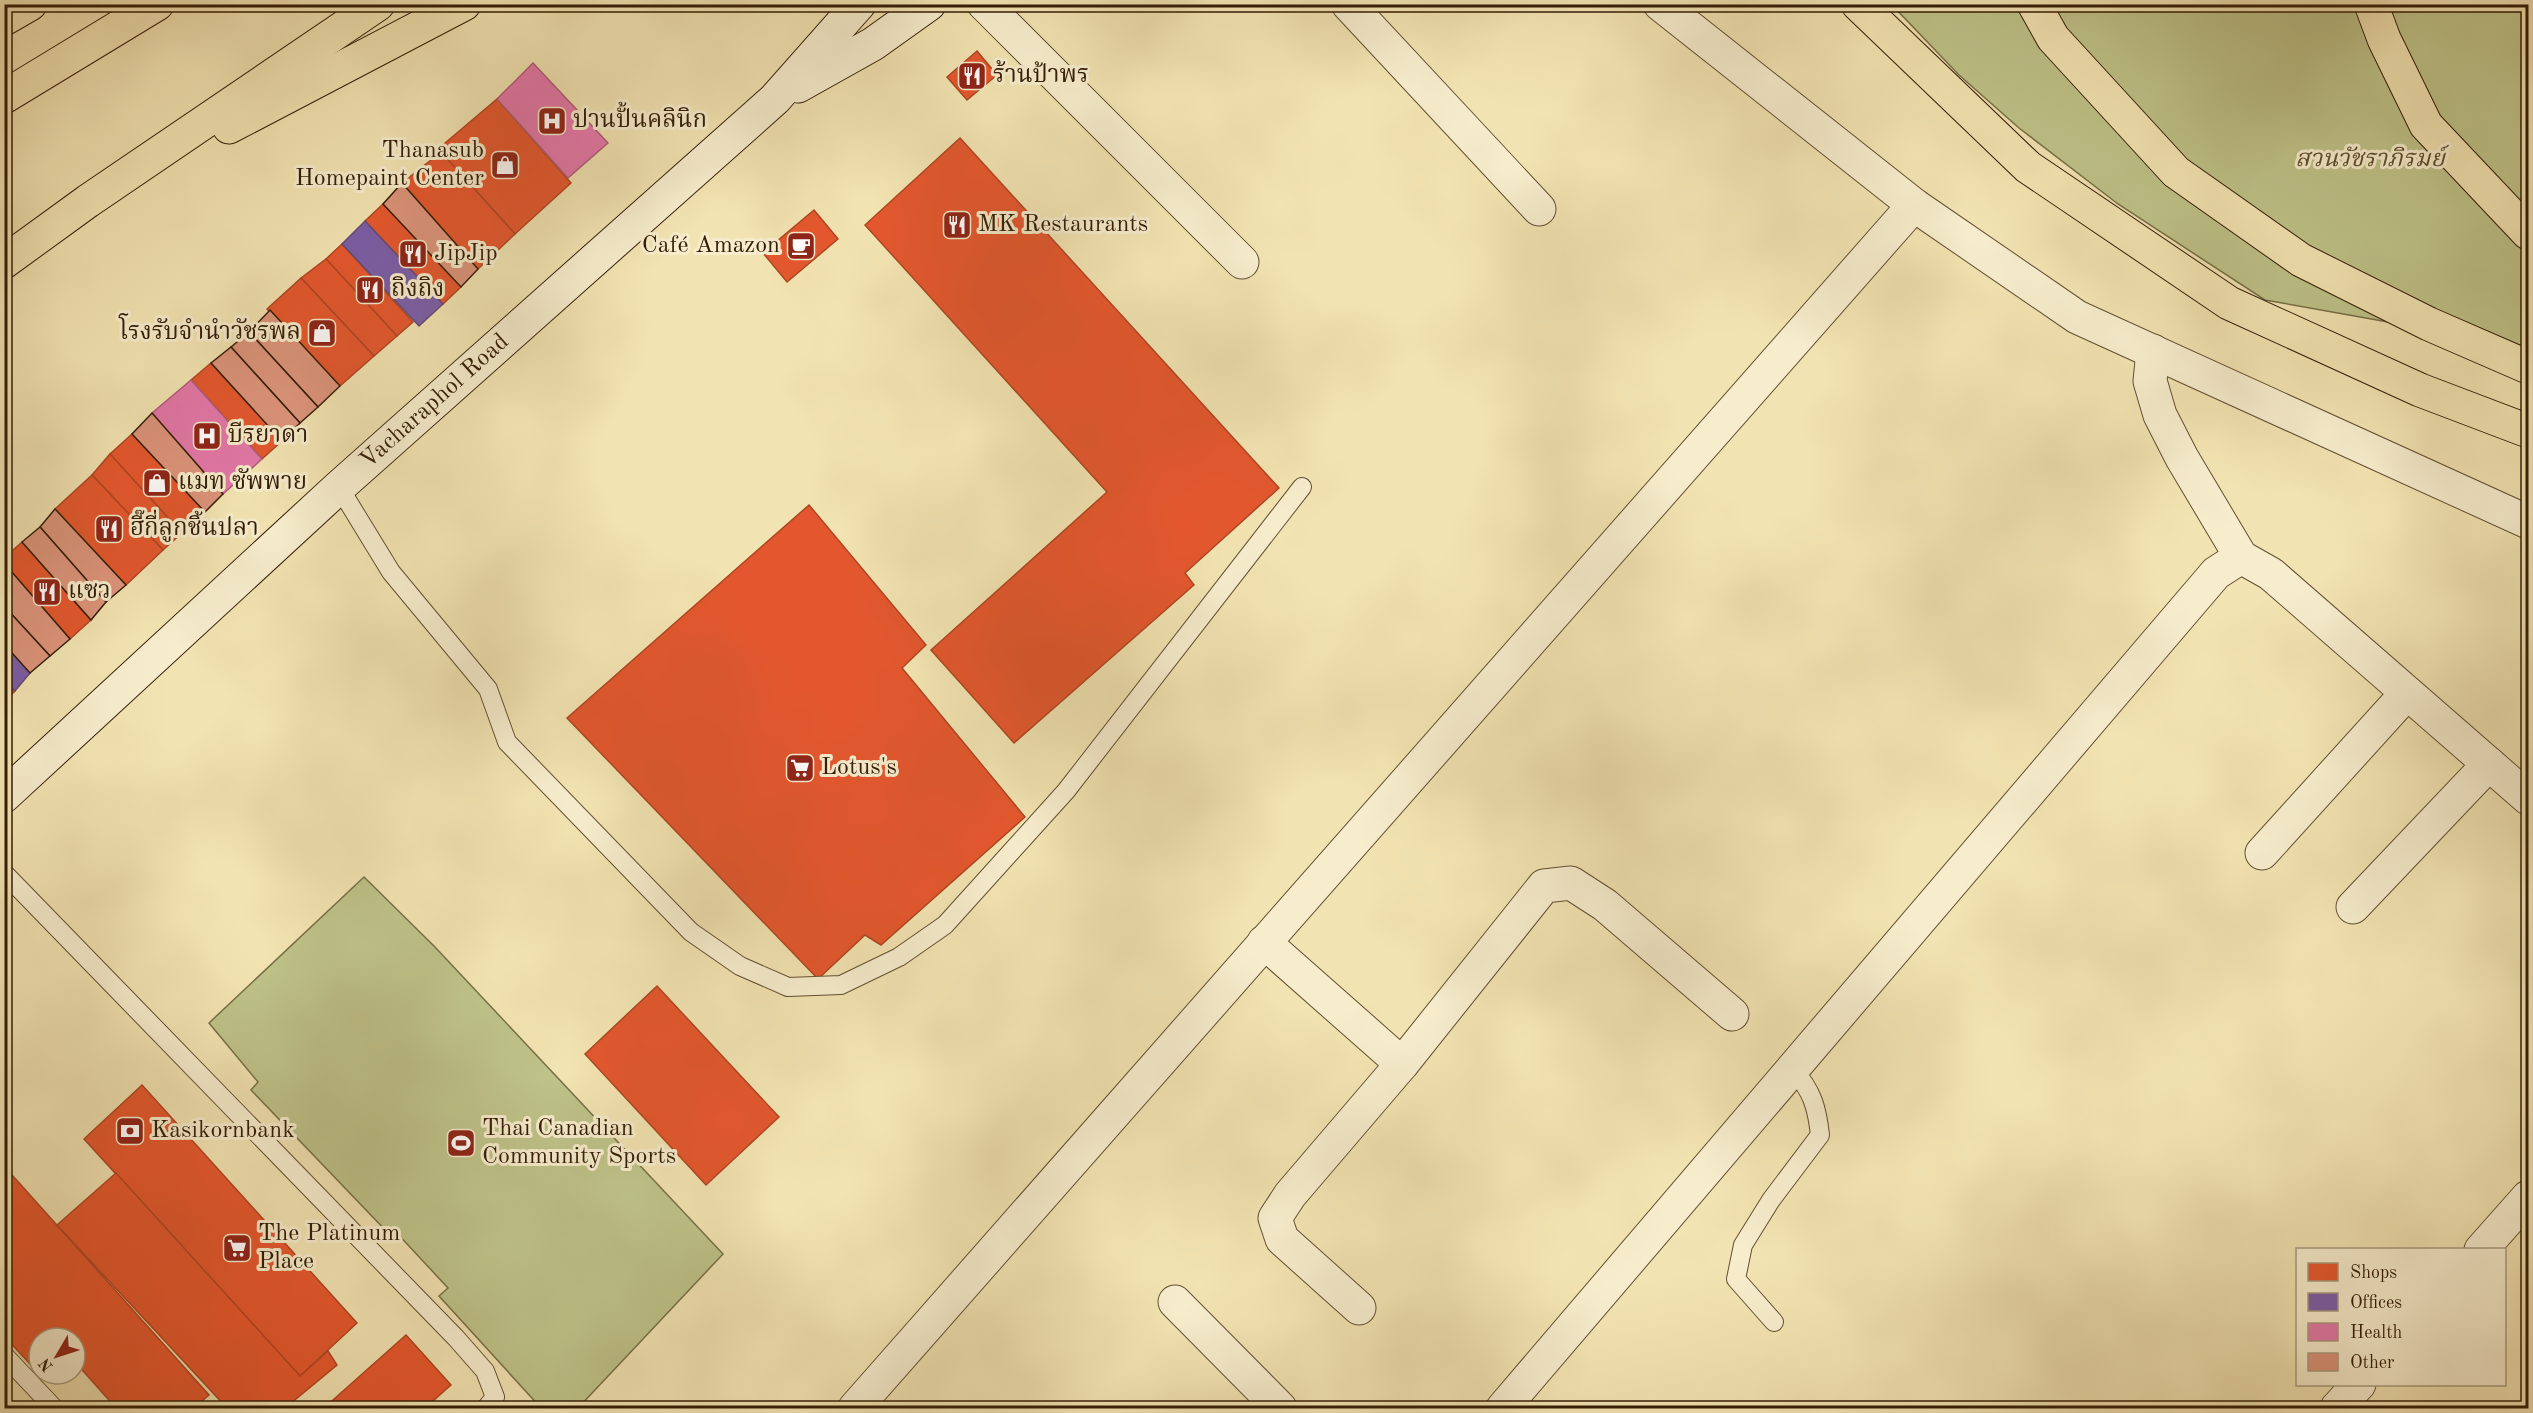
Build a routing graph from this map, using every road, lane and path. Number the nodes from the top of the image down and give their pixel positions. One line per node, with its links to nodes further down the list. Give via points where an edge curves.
1 (30, 4): 13 (main road)
2 (158, 4): 14 (main road)
3 (378, 4): 16 (main road)
4 (464, 4): 16 (main road)
5 (860, 4): 15 (street, Vacharaphol Road)
6 (929, 4): 15 (street, via 873,44)
7 (984, 4): 20 (street)
8 (1348, 4): 18 (street)
9 (1660, 4): 17 (street)
10 (1858, 4): 24 (main road, via 2028,167 2229,303 2420,390)
11 (2034, 4): 23 (main road, via 2053,38 2176,172 2301,260 2428,324)
12 (2371, 4): 19 (main road, via 2426,125)
13 (4, 19)
14 (4, 97)
15 (775, 99): 26 (street, Vacharaphol Road)
16 (88, 201): 21 (main road)
17 (1914, 205): 22 (street, via 2077,317); 36 (street)
18 (1539, 209)
19 (2529, 233)
20 (1242, 261)
21 (4, 262)
22 (2153, 351): 27 (street); 28 (street, via 2150,381 2160,415)
23 (2529, 367)
24 (2529, 431)
25 (1302, 487): 26 (lane, via 1066,791 945,926 899,957 841,985 788,987 740,966 691,932 507,742 488,689 391,572)
26 (339, 488): 31 (street, Vacharaphol Road)
27 (2529, 522)
28 (2241, 557): 29 (street, via 2271,574); 39 (street, via 2216,573)
29 (2407, 693): 30 (street); 33 (street)
30 (2489, 764): 32 (street); 35 (street)
31 (4, 796)
32 (2529, 798)
33 (2262, 853)
34 (4, 873): 48 (lane, via 456,1338 484,1371 495,1397)
35 (2353, 907)
36 (1264, 942): 38 (street); 49 (street)
37 (1732, 1014): 38 (street, via 1605,905 1571,883 1544,886)
38 (1402, 1064): 43 (street, via 1290,1195 1275,1218 1282,1239)
39 (1793, 1069): 44 (lane, via 1808,1087 1821,1135 1771,1200 1743,1245 1736,1279); 51 (street)
40 (2529, 1197): 41 (street)
41 (2483, 1248)
42 (1175, 1302): 50 (street)
43 (1359, 1308)
44 (1774, 1322)
45 (4, 1355): 47 (lane)
46 (2357, 1386): 52 (street)
47 (54, 1408)
48 (486, 1408)
49 (855, 1408)
50 (1280, 1408)
51 (1503, 1408)
52 (2337, 1408)

